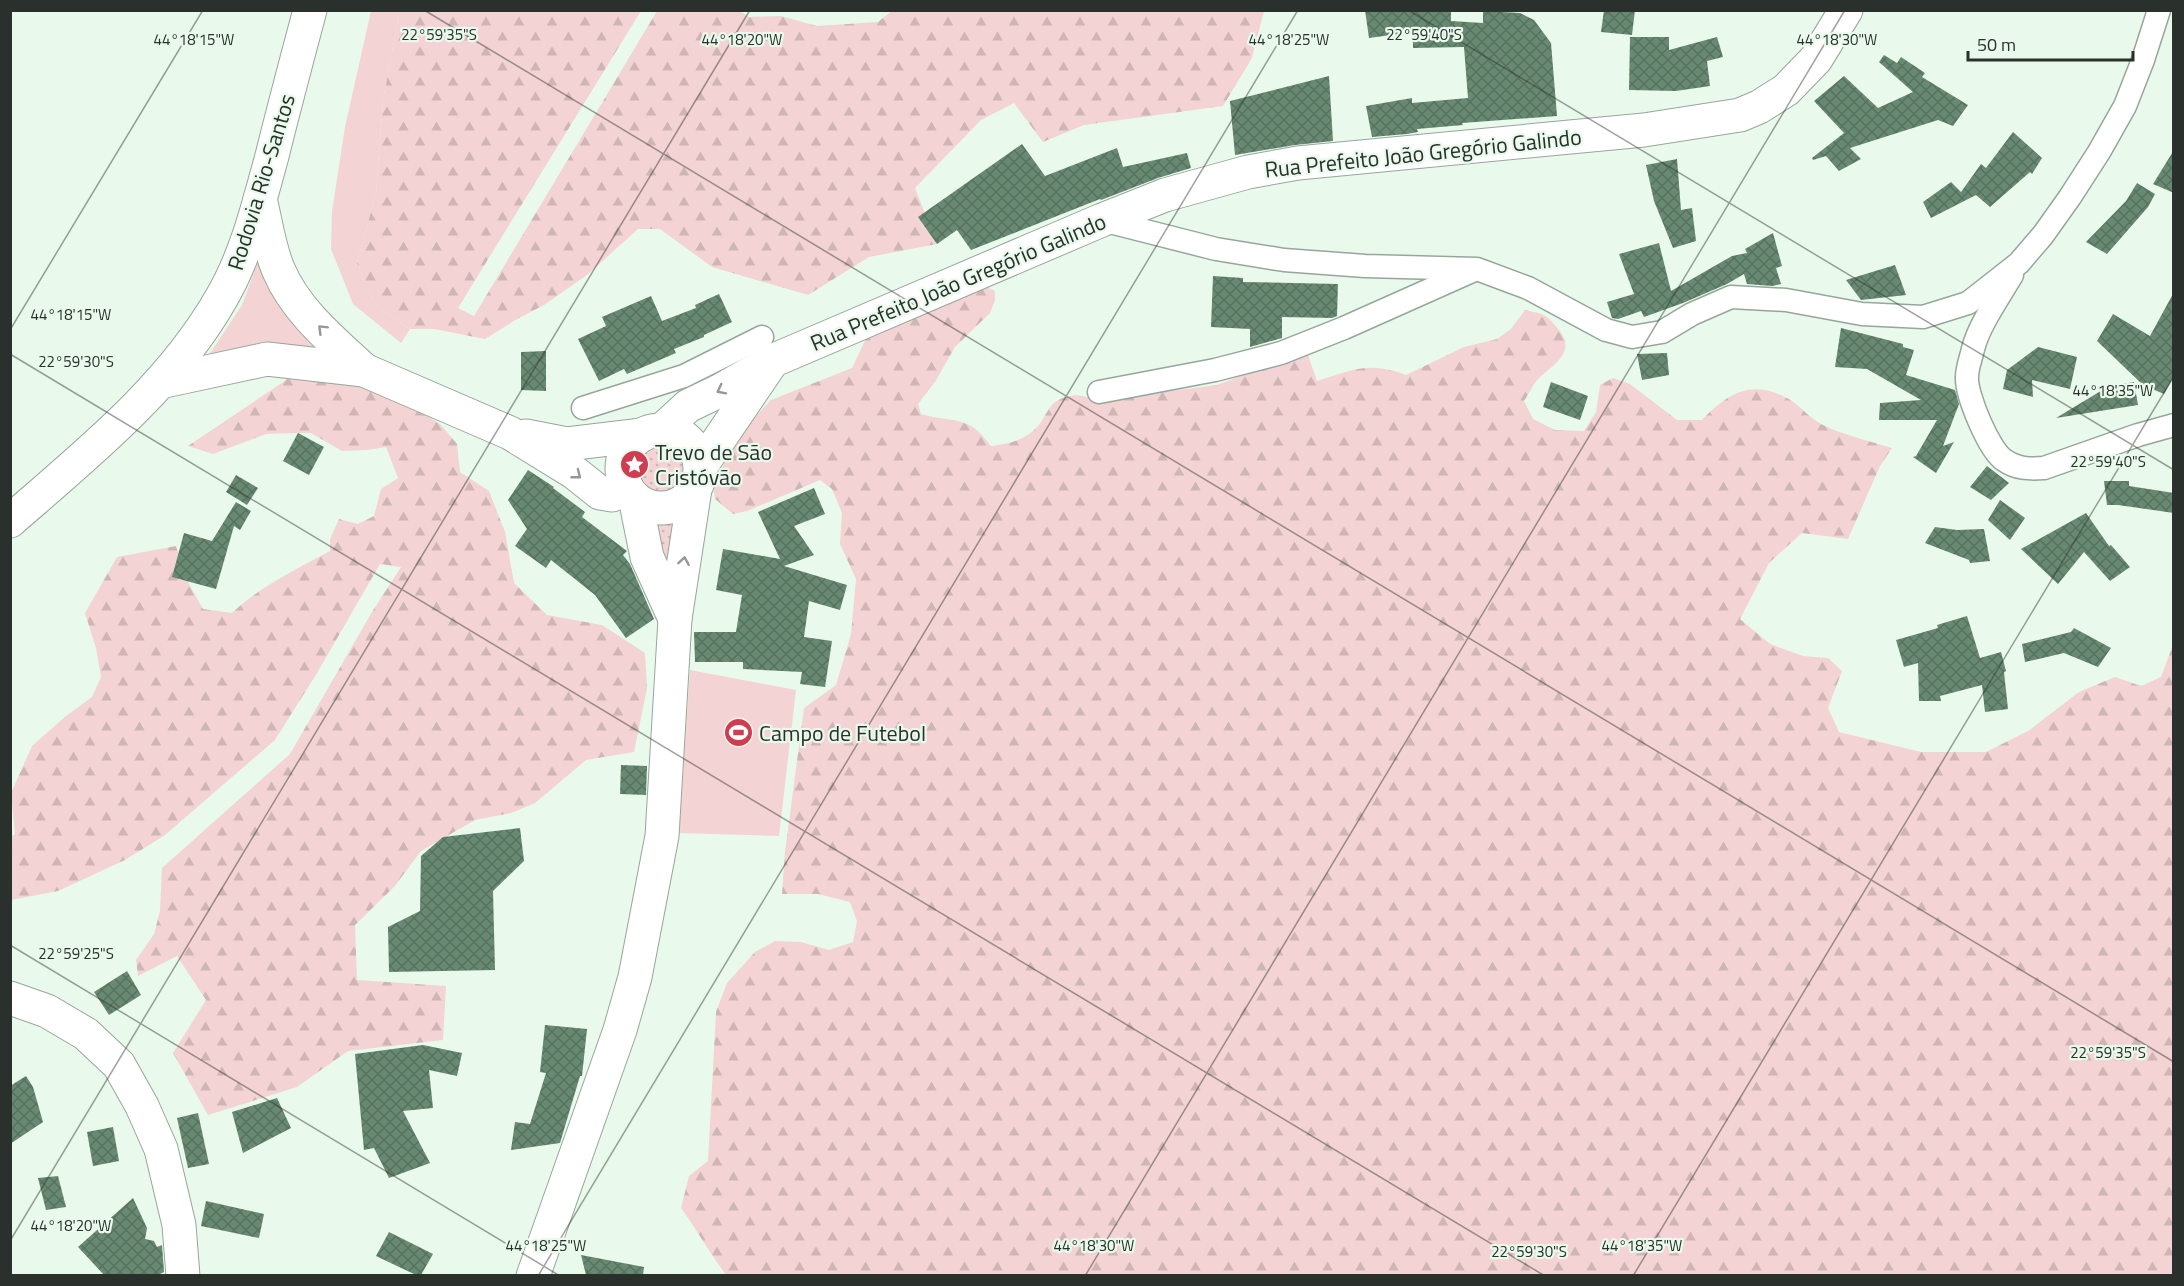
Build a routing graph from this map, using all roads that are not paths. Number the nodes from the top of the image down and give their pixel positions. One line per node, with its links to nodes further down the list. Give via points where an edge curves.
1 (310, 10): 4 (main road, Rodovia Rio-Santos)
2 (1846, 10): 5 (main road, Rua Prefeito João Gregório Galindo, via 1816,59 1786,90 1740,115 1644,130 1298,163 1165,195)
3 (2159, 10): 6 (street, via 2120,115 2070,198)
4 (260, 199): 9 (main road, one-way to 4, via 291,293 279,271); 10 (main road, Rodovia Rio-Santos, via 223,296 202,330)
5 (1102, 220): 7 (street, via 1216,249 1284,260); 8 (main road, Rua Prefeito João Gregório Galindo)
6 (2019, 263): 7 (street, via 1968,303 1923,317 1862,314 1786,300 1731,297 1662,332 1632,337 1606,330 1528,288); 14 (street, via 1974,346 1967,378 1982,428 2002,460 2017,467 2044,468)
7 (1477, 268): 12 (street, via 1281,353)
8 (767, 349): 11 (main road, Rua Prefeito João Gregório Galindo, via 721,390); 17 (main road)
9 (364, 370): 10 (main road, via 267,359); 15 (main road)
10 (160, 382): 19 (main road, Rodovia Rio-Santos, via 90,452)
11 (686, 391): 13 (street); 16 (main road, Rua Prefeito João Gregório Galindo)
12 (1099, 392)
13 (583, 408)
14 (2174, 425)
15 (510, 433): 16 (main road, via 567,444); 18 (main road, one-way to 18, via 600,493)
16 (652, 433): 17 (main road, via 673,432 684,437 698,455); 18 (main road, via 633,442 626,452 623,475)
17 (698, 478): 18 (main road, via 688,498 667,508 644,504); 20 (main road, one-way to 17)
18 (630, 492): 20 (main road, via 647,557)
19 (10, 521)
20 (675, 619): 23 (main road, via 662,836 635,977)
21 (10, 998): 22 (main road, via 47,1011 86,1034 119,1065 161,1149 180,1225)
22 (183, 1275)
23 (533, 1275)

